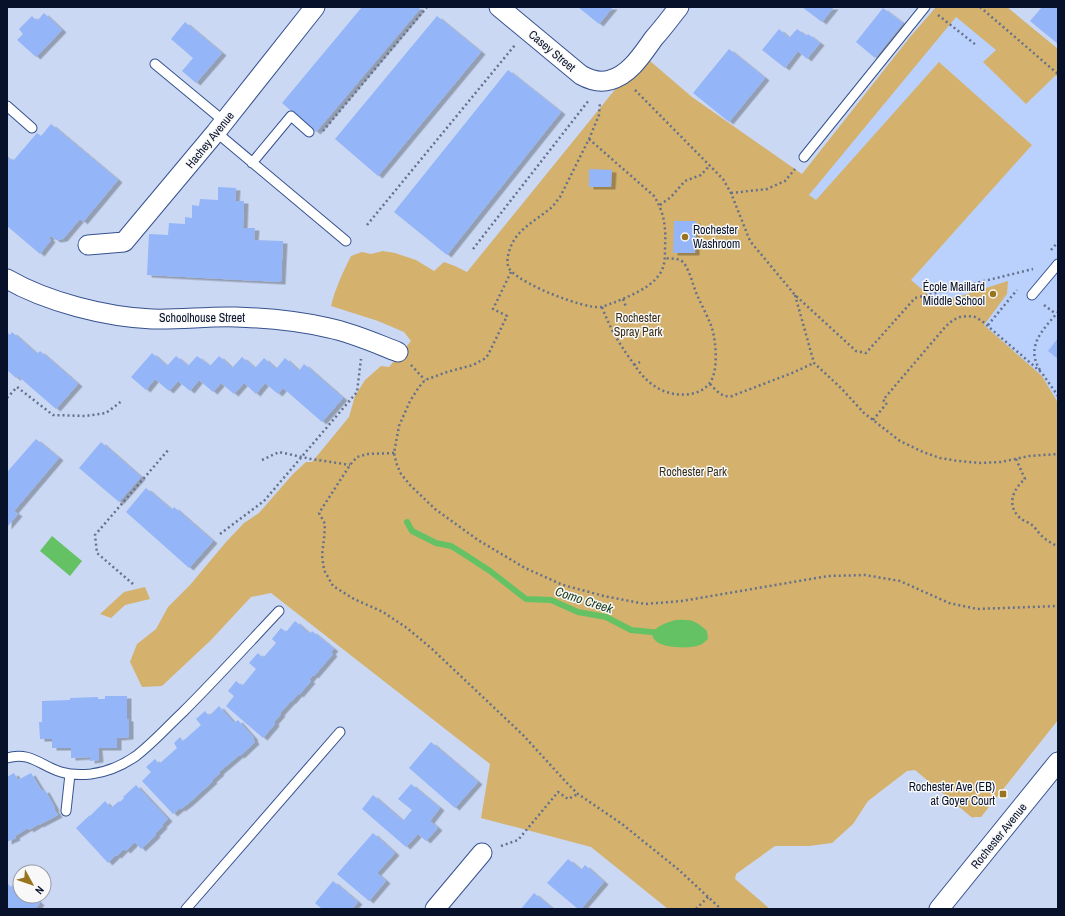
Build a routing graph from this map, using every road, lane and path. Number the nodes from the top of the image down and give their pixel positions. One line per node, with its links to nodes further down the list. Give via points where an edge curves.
1 (315, 7): 16 (street, Hachey Avenue)
2 (427, 7): 18 (path, via 317,138)
3 (499, 7): 4 (street, Casey Street, via 581,75 596,81 610,80 627,70)
4 (679, 7)
5 (925, 7): 20 (lane)
6 (980, 7): 11 (path)
7 (934, 11): 9 (path)
8 (518, 42): 25 (path)
9 (976, 45)
10 (155, 64): 16 (lane)
11 (1058, 74)
12 (633, 87): 22 (path)
13 (592, 96): 28 (path)
14 (600, 97): 19 (path, via 599,115)
15 (7, 106): 17 (lane)
16 (221, 127): 21 (lane); 27 (street, Hachey Avenue, via 124,242)
17 (32, 128)
18 (309, 132): 21 (lane, via 291,116)
19 (589, 139): 24 (path, via 654,196); 32 (path, via 565,189 553,206 513,240 508,263)
20 (804, 157): 23 (path, via 785,181 767,189)
21 (252, 162): 26 (lane)
22 (710, 165): 23 (path); 24 (path, via 701,175 685,181)
23 (731, 193): 34 (path, via 750,241)
24 (660, 206): 29 (path, via 665,225)
25 (367, 225)
26 (346, 241)
27 (88, 245)
28 (473, 249)
29 (665, 258): 36 (path, via 660,274 652,282); 48 (path, via 683,262 712,329 716,368)
30 (1058, 264): 35 (lane)
31 (1036, 268): 34 (path, via 915,298 866,353 856,351)
32 (511, 272): 37 (path, via 566,299 588,306); 54 (path, via 493,309 507,316 488,355 474,365 425,380 404,413)
33 (7, 279): 42 (street, Schoolhouse Street, via 51,299 119,316 152,319 236,317 288,321 329,328 368,339)
34 (795, 295): 45 (path)
35 (1032, 295)
36 (623, 299): 37 (path); 38 (path)
37 (602, 307): 41 (path)
38 (626, 308)
39 (1058, 312): 47 (path, via 1042,331 1036,343 1034,355)
40 (620, 330): 41 (path)
41 (613, 333): 46 (path)
42 (398, 352)
43 (362, 355): 56 (path, via 357,392)
44 (640, 362): 46 (path)
45 (814, 363): 48 (path, via 732,396 725,397); 52 (path)
46 (634, 365): 48 (path, via 653,385 675,395 696,393)
47 (1042, 373): 49 (path); 52 (path, via 982,321 975,317 960,317 946,326 883,400 887,403)
48 (710, 384)
49 (1058, 396)
50 (7, 398): 51 (path, via 17,387 53,415 85,416 106,413)
51 (123, 400)
52 (873, 420): 57 (path, via 900,441 940,458 981,463)
53 (169, 449): 62 (path, via 95,535 97,553)
54 (394, 453): 59 (path, via 357,457); 63 (path, via 401,474 410,486 478,540 525,568 556,582 604,596 645,604 663,603 828,576 865,575 900,582 949,603 977,609)
55 (1058, 454): 57 (path)
56 (302, 457): 58 (path, via 279,452); 59 (path); 60 (path, via 264,501)
57 (1016, 459): 61 (path, via 1025,479 1019,484 1012,498 1014,510 1017,516)
58 (262, 460)
59 (350, 465): 69 (path, via 319,513 325,524 322,555 324,570 333,586 383,612 431,648 523,735)
60 (220, 534)
61 (1058, 547)
62 (133, 584)
63 (1058, 606)
64 (279, 611): 68 (lane, via 194,701 135,756 119,766 100,773)
65 (340, 732): 74 (lane)
66 (7, 758): 68 (lane, via 29,757)
67 (1058, 762): 78 (street, Rochester Avenue)
68 (70, 774): 70 (lane)
69 (578, 794): 71 (path, via 568,800 558,792); 73 (path, via 622,824 680,870)
70 (66, 811)
71 (518, 840)
72 (482, 853): 75 (street)
73 (708, 897): 76 (path); 77 (path)
74 (186, 909)
75 (435, 909)
76 (696, 909)
77 (721, 909)
78 (940, 909)

